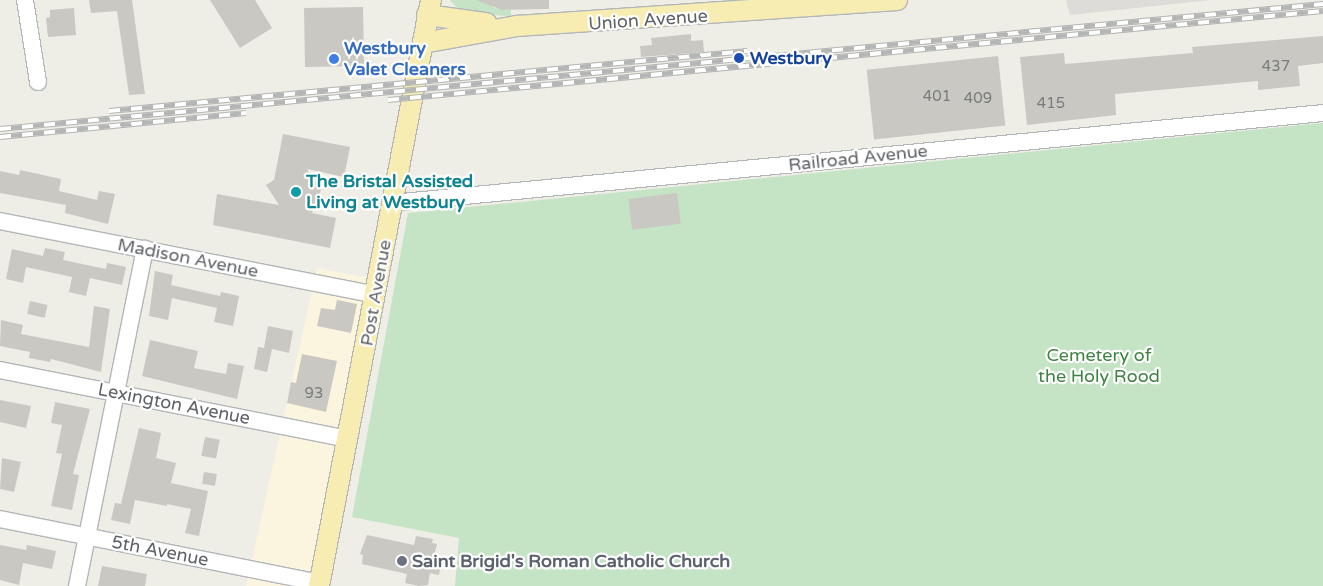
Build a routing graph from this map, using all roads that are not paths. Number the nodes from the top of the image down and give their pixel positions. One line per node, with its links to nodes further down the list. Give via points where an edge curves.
1 (25, 0): 6 (street)
2 (898, 0): 4 (main road, Union Avenue)
3 (429, 8): 4 (main road, Union Avenue); 5 (main road, Post Avenue)
4 (517, 26): 5 (main road, Union Avenue)
5 (423, 42): 8 (main road, Post Avenue)
6 (38, 82)
7 (1323, 113): 8 (street, Railroad Avenue)
8 (392, 203): 11 (main road, Post Avenue)
9 (0, 221): 10 (street, Madison Avenue)
10 (145, 250): 11 (street, Madison Avenue); 13 (street)
11 (376, 295): 14 (main road, Post Avenue)
12 (0, 370): 13 (street, Lexington Avenue)
13 (116, 393): 14 (street, Lexington Avenue); 16 (street)
14 (348, 439): 17 (main road, Post Avenue)
15 (0, 519): 16 (street, 5th Avenue)
16 (87, 536): 17 (street, 5th Avenue); 18 (street)
17 (319, 584)
18 (77, 586)

